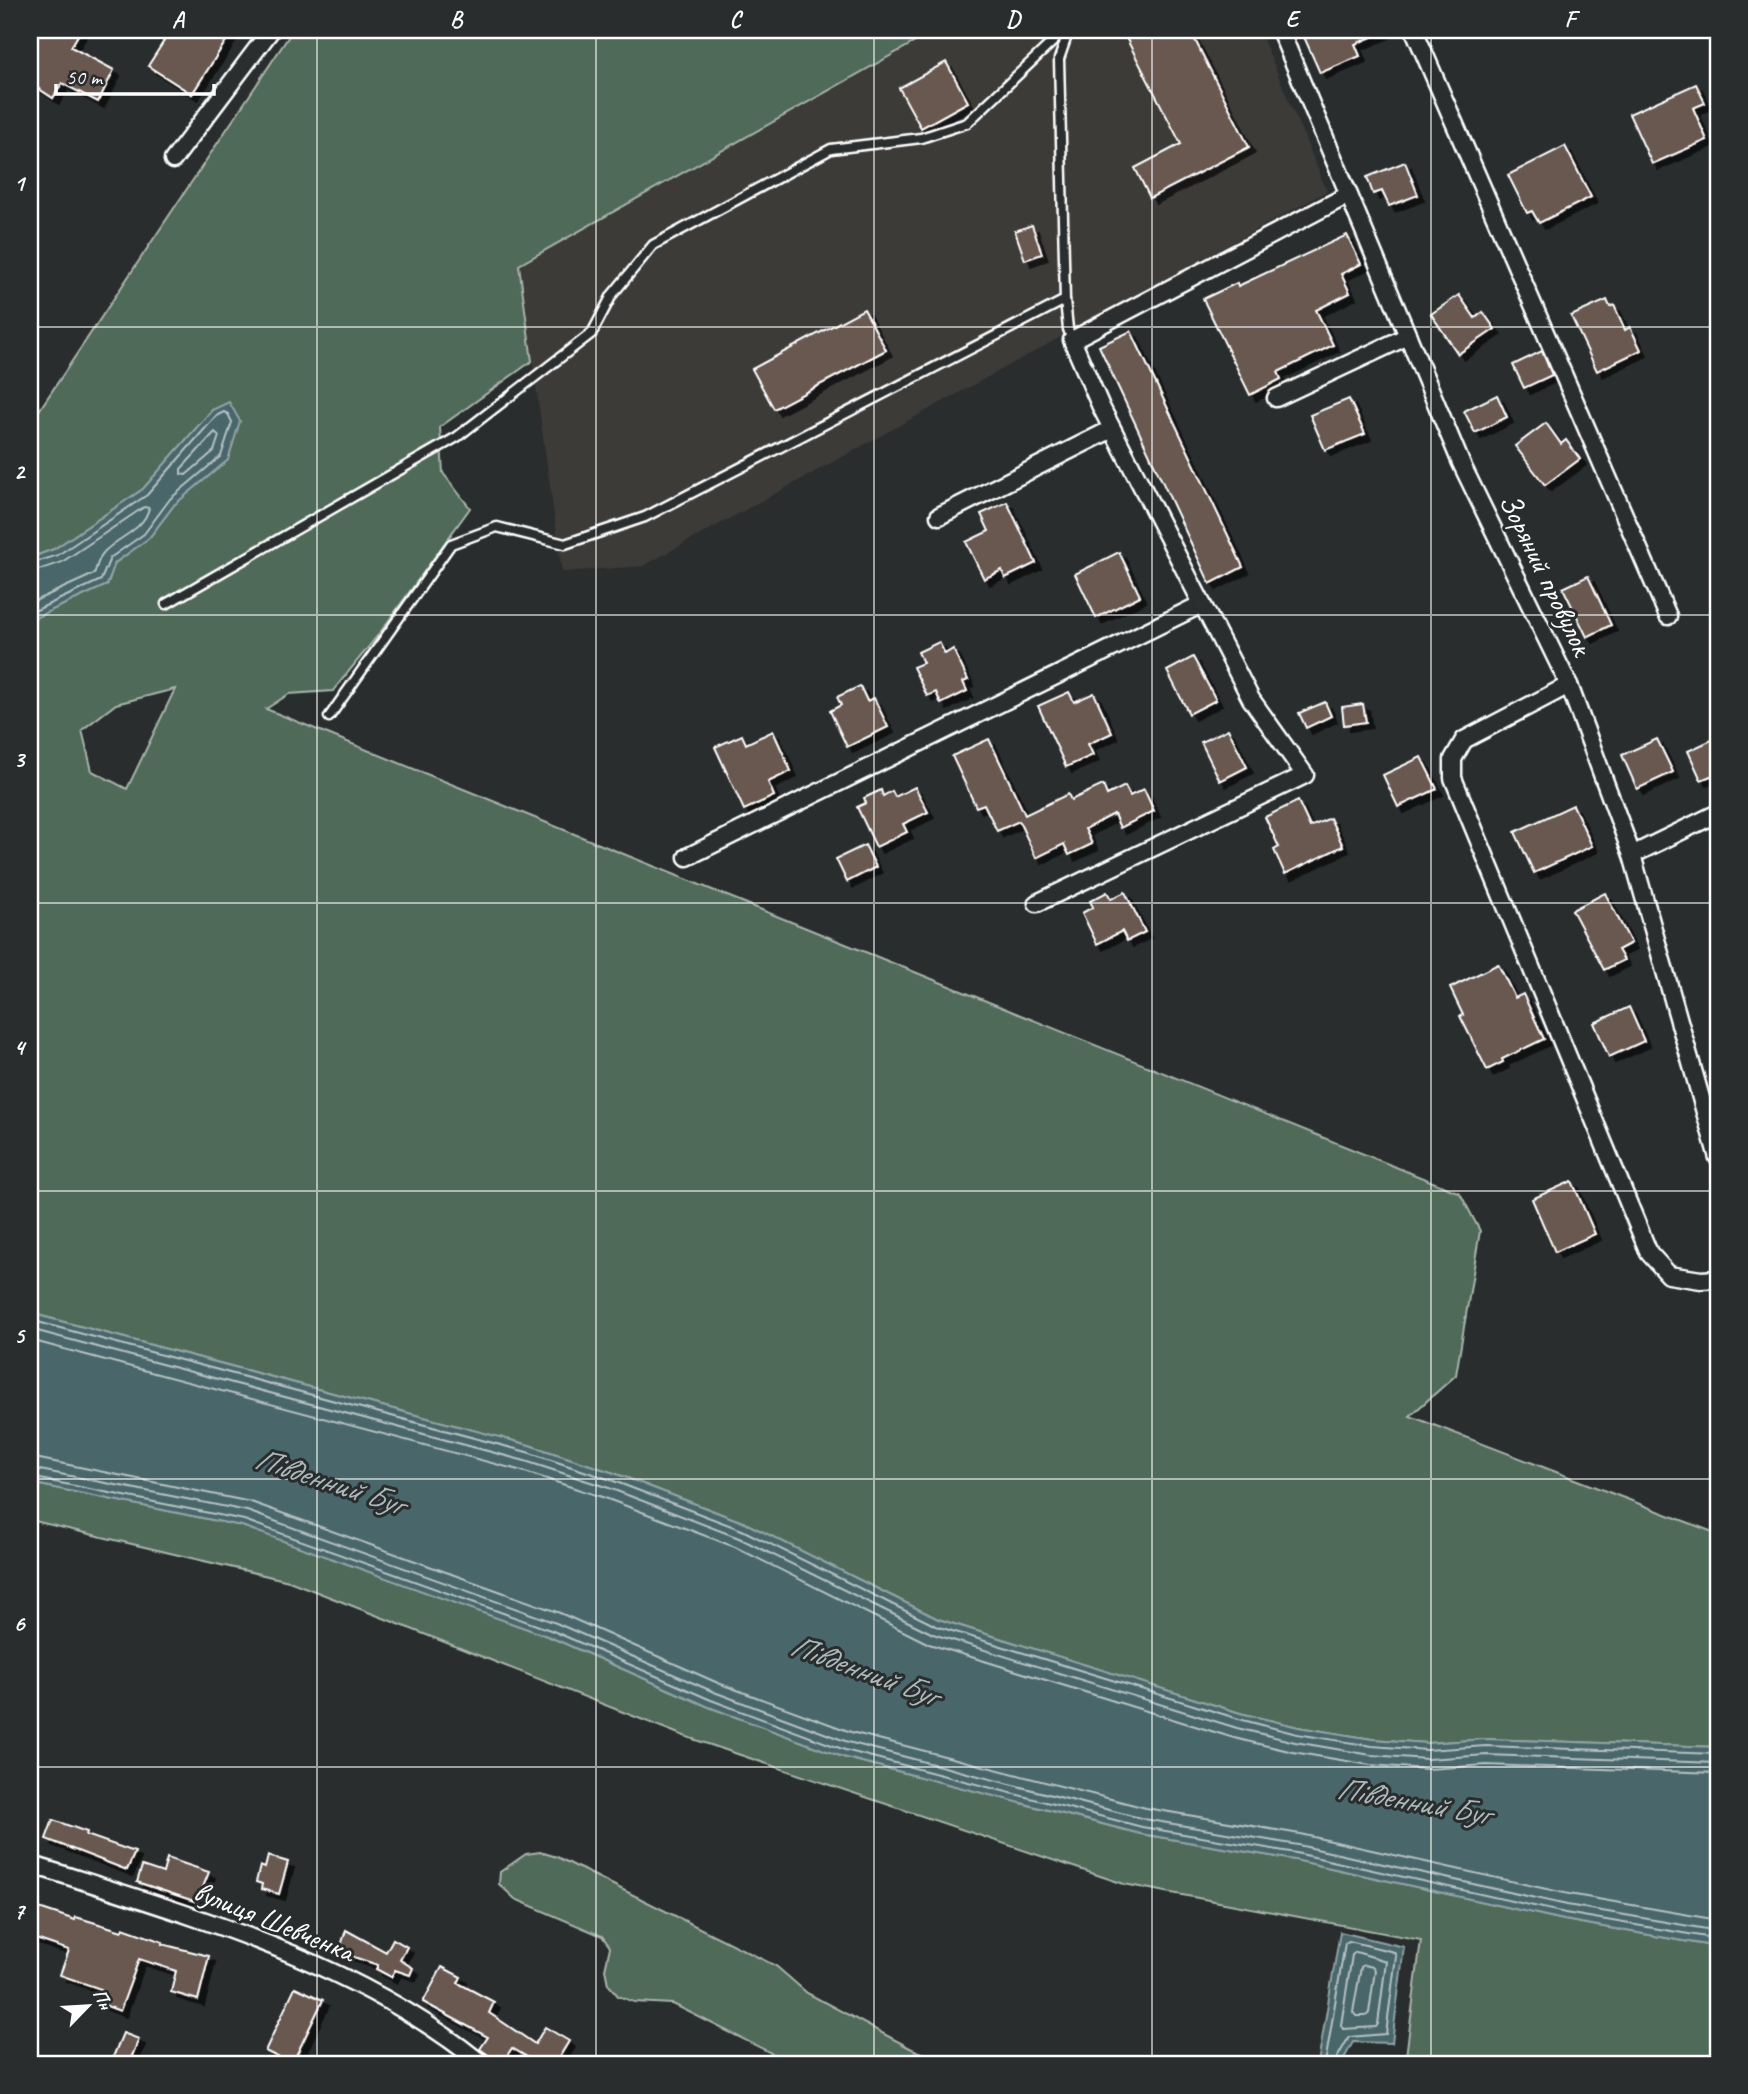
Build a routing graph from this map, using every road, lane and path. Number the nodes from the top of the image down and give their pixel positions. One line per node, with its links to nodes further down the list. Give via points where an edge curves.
1 (271, 30): 5 (street)
2 (1067, 30): 7 (lane, via 1059,59); 13 (lane, via 967,123 921,138 831,149 653,245 612,295 592,333 457,437)
3 (1280, 30): 6 (street, Зоряний провулок)
4 (1414, 30): 15 (street)
5 (173, 160)
6 (1348, 195): 8 (street, Зоряний провулок); 9 (street)
7 (1065, 300): 9 (lane); 17 (lane, via 645,517 565,544 497,527 450,544)
8 (1408, 336): 10 (street); 16 (street, Зоряний провулок, via 1461,463)
9 (1072, 340): 11 (street)
10 (1276, 398)
11 (1112, 429): 12 (street); 14 (street)
12 (939, 516)
13 (166, 604)
14 (1202, 604): 20 (street); 21 (street, via 1251,699 1305,775)
15 (1668, 616)
16 (1569, 685): 19 (street, Зоряний провулок); 23 (street, via 1464,740 1453,759 1453,778 1649,1253 1669,1275)
17 (329, 717)
18 (1718, 813): 19 (street)
19 (1632, 855): 22 (street, Зоряний провулок)
20 (687, 857)
21 (1037, 903)
22 (1718, 1158)
23 (1718, 1279)
24 (30, 1864): 25 (street, вулиця Шевченка, via 189,1916 320,1966 406,2011)
25 (482, 2064)

